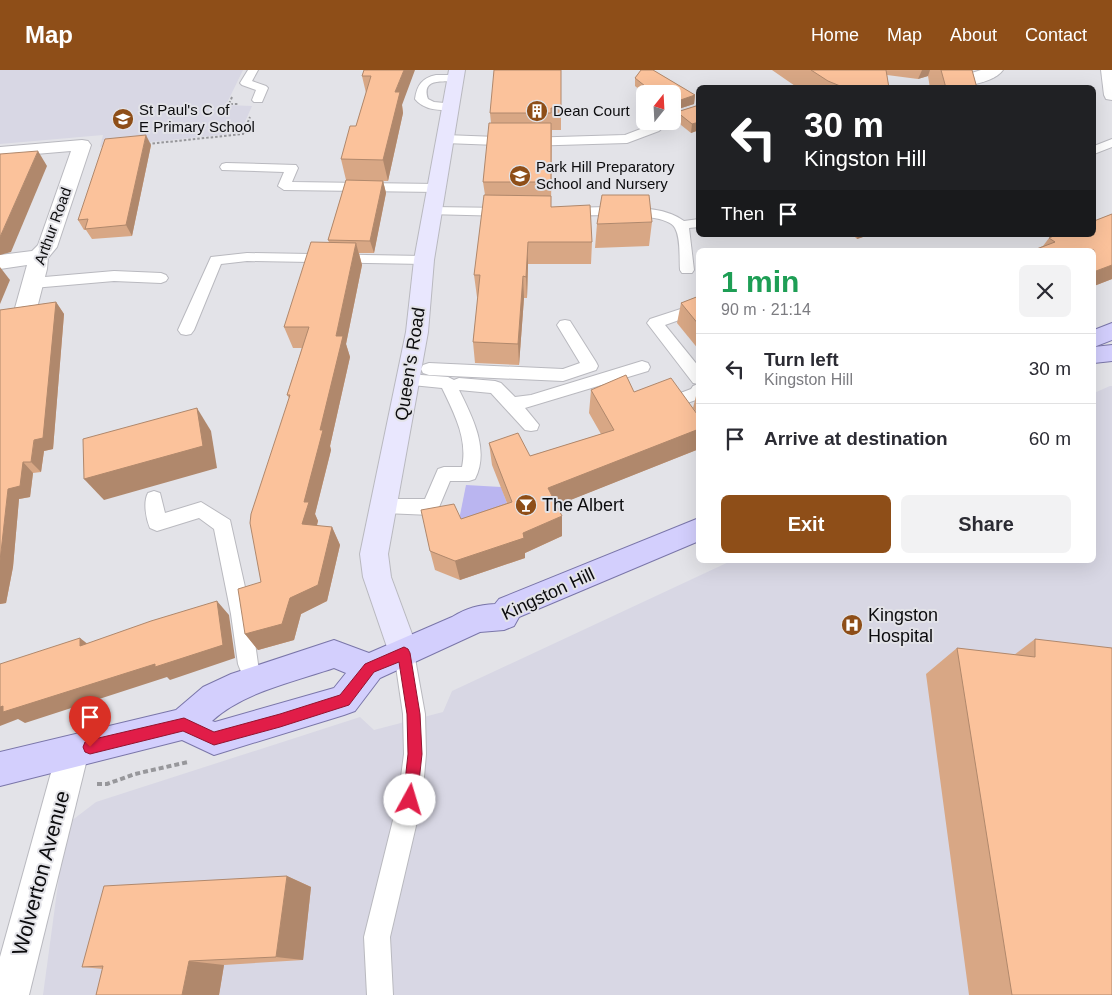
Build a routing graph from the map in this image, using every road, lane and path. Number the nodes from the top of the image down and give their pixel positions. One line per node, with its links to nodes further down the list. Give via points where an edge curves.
1 (253, 70): 7 (lane, via 246,83 262,88)
2 (995, 70): 5 (street)
3 (1109, 70): 6 (street)
4 (457, 74): 8 (main road, Queen's Road); 8 (lane, via 434,78 422,87 421,99 426,104)
5 (951, 85)
6 (1112, 95)
7 (258, 100)
8 (451, 106): 11 (main road, Queen's Road)
9 (649, 130): 11 (lane, via 627,138 524,142)
10 (243, 134): 13 (path)
11 (445, 140): 17 (main road, Queen's Road)
12 (1112, 143): 14 (lane)
13 (144, 144)
14 (1096, 149)
15 (0, 152): 23 (street, Arthur Road, via 82,145 47,247)
16 (226, 167): 17 (lane, via 292,168 284,186)
17 (437, 188): 18 (main road, Queen's Road)
18 (432, 211): 19 (lane); 24 (main road, Queen's Road)
19 (522, 212)
20 (551, 212): 22 (lane, via 657,214 674,219)
21 (696, 223): 22 (lane)
22 (681, 225): 26 (lane)
23 (38, 257): 25 (street); 28 (street, Arthur Road)
24 (424, 260): 32 (lane, via 247,257 216,260); 38 (main road, Queen's Road)
25 (0, 262)
26 (687, 270)
27 (161, 278): 28 (lane, via 114,276)
28 (33, 283): 29 (street, Arthur Road)
29 (26, 308)
30 (696, 309): 39 (lane, via 655,323)
31 (565, 325): 38 (lane, via 590,366 563,375)
32 (186, 330)
33 (1112, 331): 34 (main road)
34 (1096, 338)
35 (1112, 353): 36 (main road)
36 (1096, 355)
37 (642, 367): 42 (lane, via 531,401)
38 (409, 374): 40 (lane); 46 (main road, Queen's Road)
39 (696, 375)
40 (448, 383): 42 (lane, via 495,386); 46 (lane, via 470,429 473,460 469,474 444,474 431,507)
41 (696, 394): 44 (lane, via 676,400)
42 (511, 404): 43 (lane)
43 (531, 425)
44 (696, 426)
45 (154, 498): 50 (lane, via 157,523 201,510 223,525 248,664)
46 (384, 506): 48 (main road, Queen's Road, via 374,554 377,577)
47 (696, 530): 48 (main road, Kingston Hill, via 512,606 504,618 475,619)
48 (404, 653): 49 (main road, Kingston Hill); 57 (lane, via 414,714 415,754 410,800 377,937)
49 (369, 668): 50 (main road, via 334,654); 51 (main road, Kingston Hill, via 344,700 280,721 214,739)
50 (255, 680): 51 (main road, via 214,698)
51 (184, 724): 52 (main road)
52 (73, 751): 53 (main road); 56 (street, Wolverton Avenue)
53 (0, 769)
54 (135, 774): 55 (path)
55 (107, 784)
56 (9, 995)
57 (380, 995)

